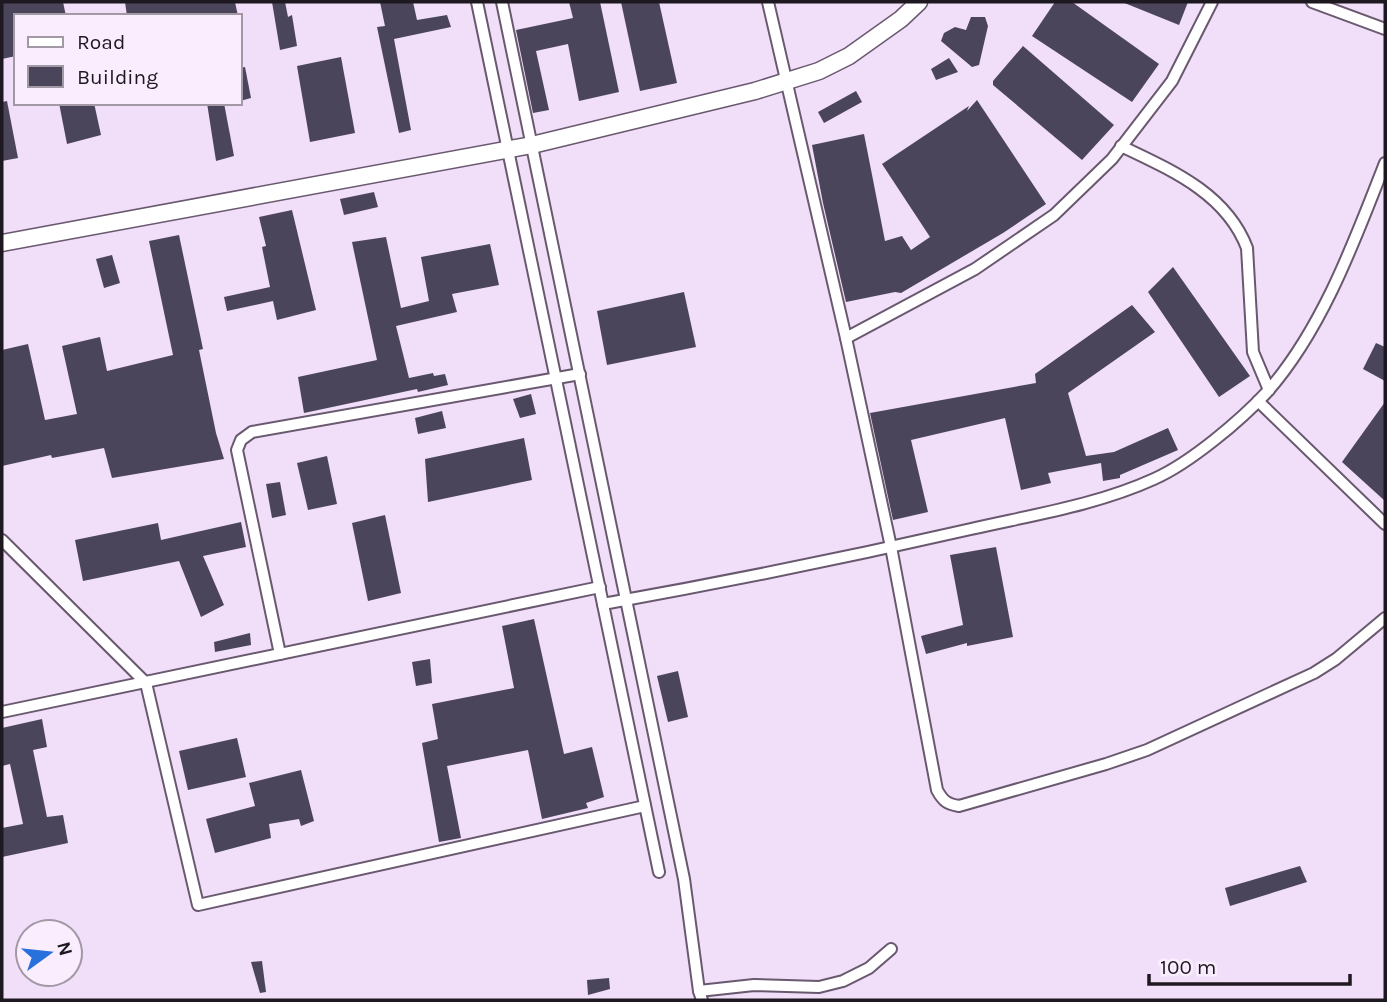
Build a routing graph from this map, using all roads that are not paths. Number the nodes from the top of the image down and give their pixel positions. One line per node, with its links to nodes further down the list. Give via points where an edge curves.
1 (477, 2): 11 (street)
2 (502, 2): 9 (street)
3 (768, 2): 8 (street)
4 (919, 2): 8 (street, via 849,56)
5 (1212, 2): 10 (street, via 1172,81)
6 (1312, 2): 7 (street)
7 (1385, 29)
8 (787, 82): 9 (street); 14 (street)
9 (532, 145): 11 (street); 15 (street)
10 (1121, 146): 14 (street, via 1054,215 975,269); 17 (street, via 1184,176 1222,208 1241,233 1247,248 1253,352)
11 (508, 149): 13 (street); 16 (street)
12 (1385, 163): 17 (street, via 1354,243 1313,325)
13 (2, 243)
14 (846, 338): 21 (street)
15 (580, 374): 16 (street); 23 (street)
16 (556, 378): 22 (street); 26 (street, via 252,432 241,440 237,450)
17 (1269, 390): 18 (street)
18 (1258, 401): 19 (street); 21 (street, via 1215,439 1154,479 1093,501)
19 (1385, 524)
20 (2, 540): 27 (street)
21 (891, 547): 23 (street); 25 (street, via 937,790 948,804 959,806 1147,750 1314,673)
22 (600, 587): 24 (street); 26 (street)
23 (627, 600): 24 (street); 32 (street, via 684,879)
24 (603, 604): 29 (street)
25 (1385, 618)
26 (280, 654): 27 (street)
27 (146, 683): 28 (street); 29 (street, via 198,905)
28 (2, 712)
29 (645, 806): 30 (street)
30 (659, 872)
31 (891, 949): 32 (street, via 869,968 819,987 754,985)
32 (701, 995)

